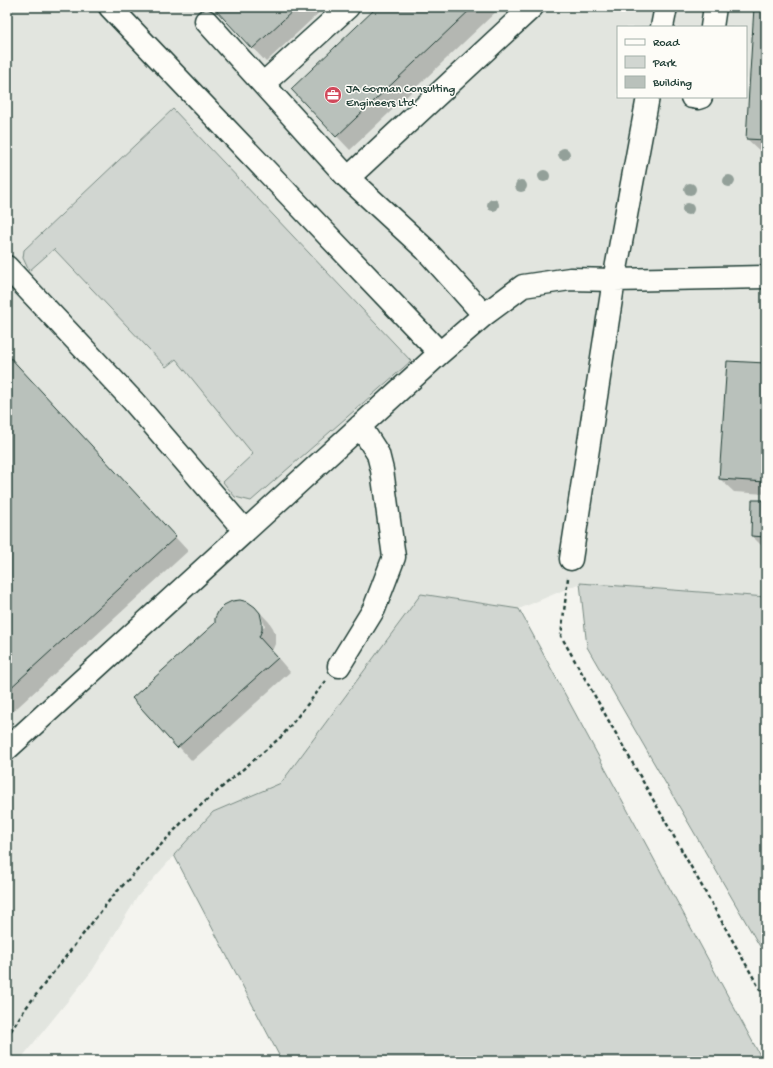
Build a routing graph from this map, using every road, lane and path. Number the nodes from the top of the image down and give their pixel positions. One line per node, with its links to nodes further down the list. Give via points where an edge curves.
1 (110, 7): 16 (street)
2 (348, 7): 9 (street)
3 (532, 7): 11 (street)
4 (666, 7): 7 (street)
5 (714, 7): 8 (street)
6 (206, 21): 9 (street)
7 (662, 26)
8 (712, 26)
9 (263, 84): 11 (street)
10 (648, 98): 14 (street)
11 (348, 178): 15 (street, via 425,249)
12 (7, 267): 18 (street, via 132,401)
13 (766, 277): 14 (street)
14 (614, 280): 15 (street, via 570,279 523,286); 19 (street)
15 (484, 315): 16 (street)
16 (440, 353): 17 (street)
17 (360, 426): 18 (street); 20 (street, via 378,454 394,557 374,609)
18 (245, 531): 21 (street)
19 (571, 559): 22 (path, via 561,636)
20 (339, 666): 23 (path, via 282,736 187,816 112,897 25,1009)
21 (7, 749)
22 (766, 1000)
23 (7, 1037)

